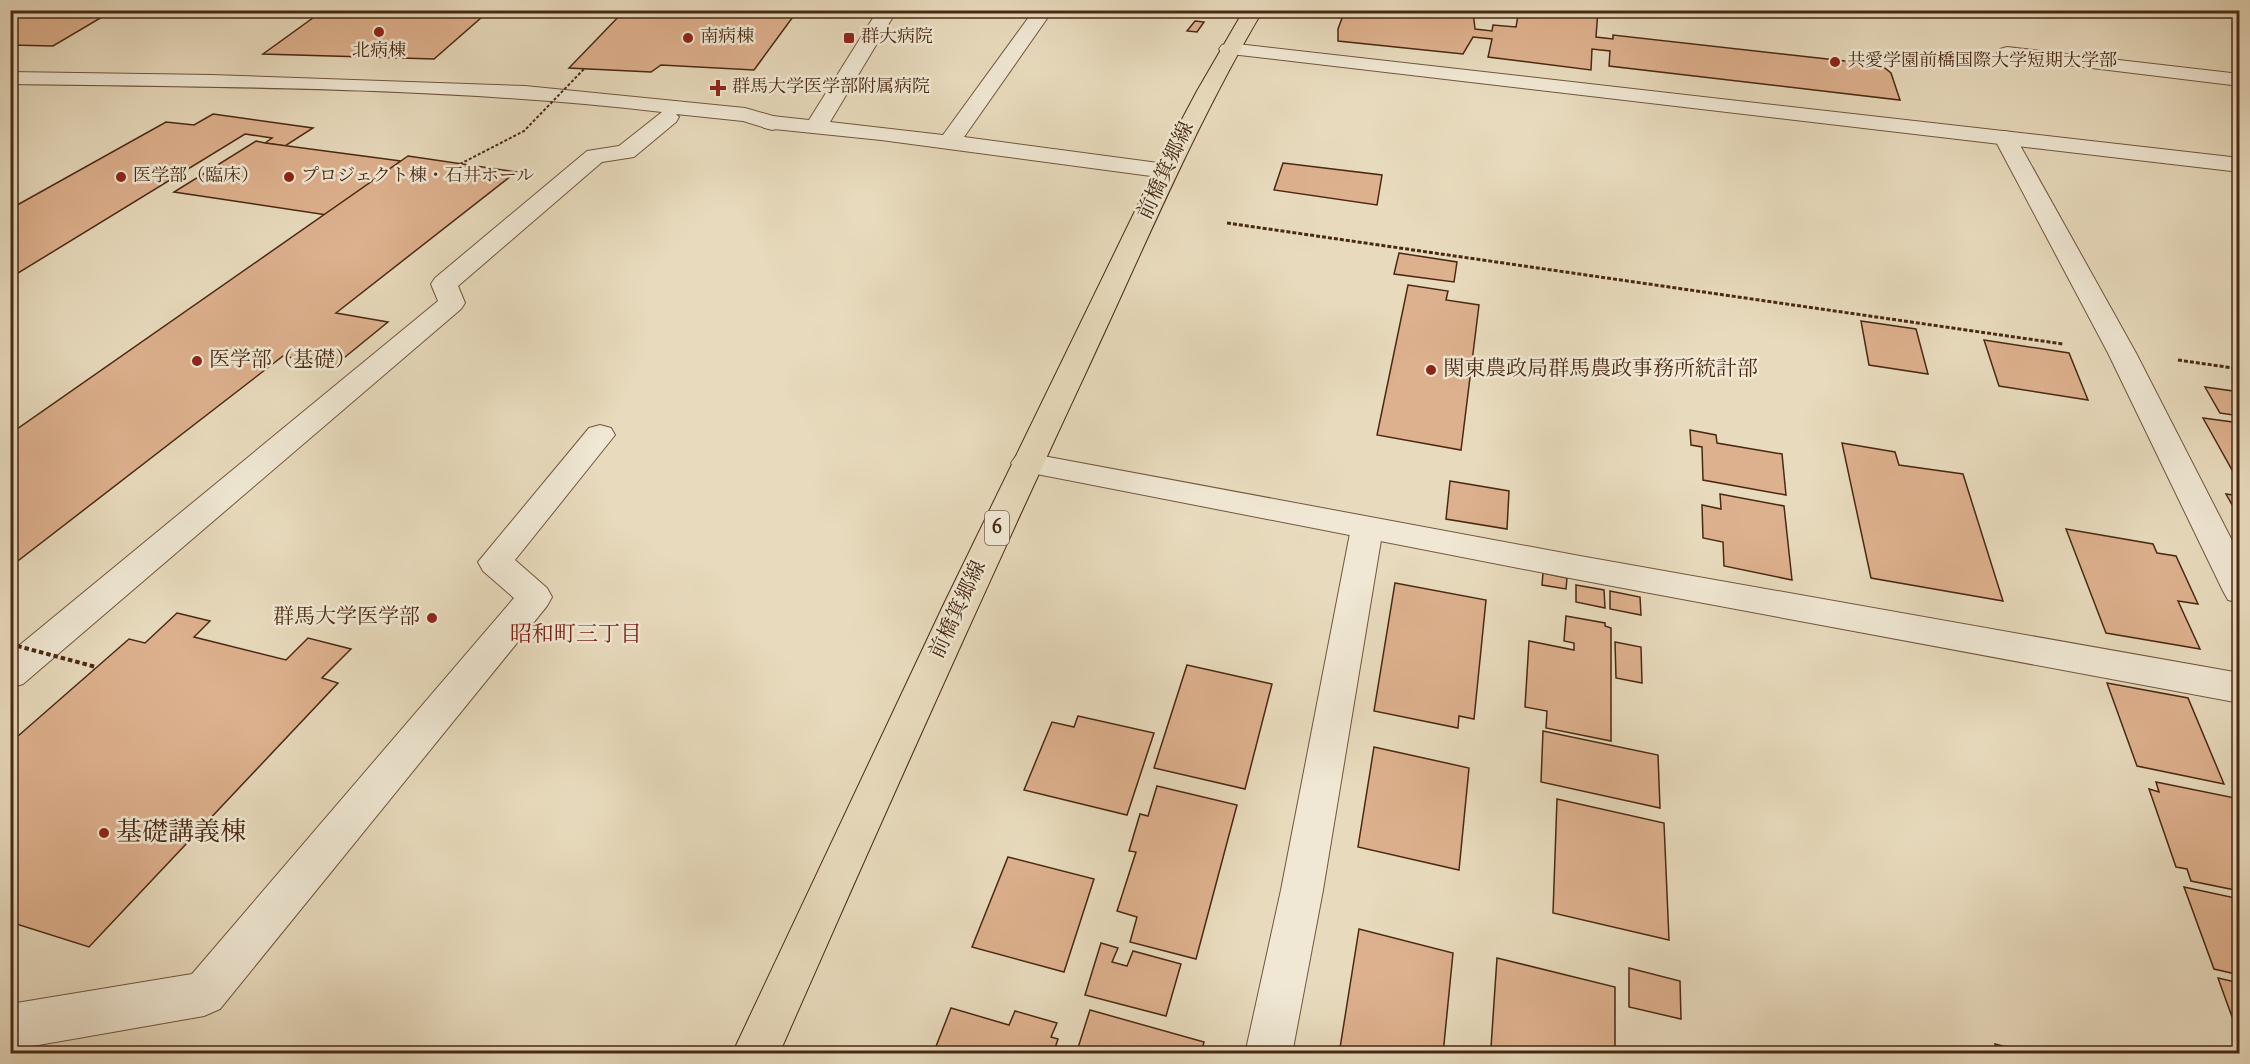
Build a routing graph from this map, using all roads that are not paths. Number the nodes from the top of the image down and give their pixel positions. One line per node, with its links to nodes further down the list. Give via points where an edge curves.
1 (888, 10): 12 (street)
2 (1254, 10): 4 (main road, 前橋箕郷線 / 6)
3 (1046, 12): 14 (street)
4 (1229, 49): 13 (street); 17 (main road, 前橋箕郷線 / 6)
5 (2007, 52): 7 (street)
6 (10, 78): 11 (street, via 549,93 745,115)
7 (2240, 80)
8 (10, 86): 9 (street, via 533,99 607,106)
9 (642, 114): 10 (street); 15 (street, via 592,150)
10 (668, 117): 11 (street, via 738,125); 15 (street, via 626,152)
11 (772, 123): 12 (street)
12 (816, 126): 14 (street)
13 (2006, 138): 16 (street); 21 (street, via 2122,353)
14 (949, 142): 17 (street)
15 (595, 156): 22 (street, via 444,284 452,303)
16 (2240, 165)
17 (1166, 171): 19 (main road, 前橋箕郷線 / 6)
18 (600, 435): 24 (street, via 495,562 535,597 204,994)
19 (1027, 463): 20 (street); 25 (main road, 前橋箕郷線 / 6)
20 (1367, 528): 23 (street); 26 (street, via 1302,890)
21 (2240, 591)
22 (10, 674)
23 (2240, 688)
24 (10, 1027)
25 (755, 1053)
26 (1268, 1053)

